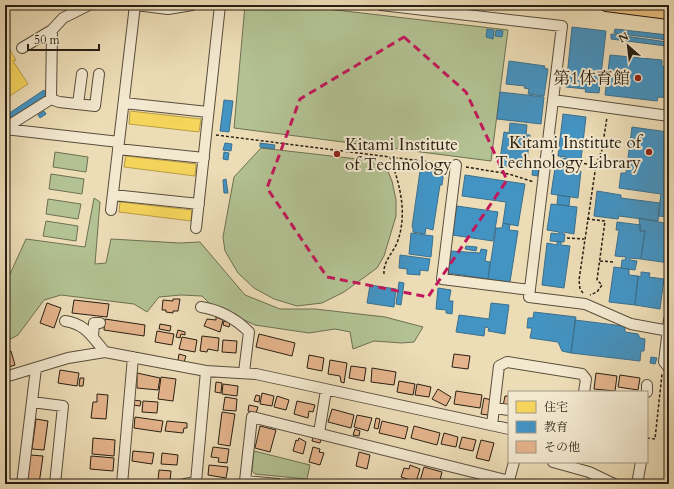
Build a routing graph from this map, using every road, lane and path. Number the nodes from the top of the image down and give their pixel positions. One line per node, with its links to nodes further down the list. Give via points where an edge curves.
1 (89, 5): 8 (street, via 63,18)
2 (136, 5): 3 (street, via 168,9); 14 (street)
3 (192, 5)
4 (220, 5): 17 (street)
5 (381, 5): 13 (street, via 562,26)
6 (606, 5): 7 (main road)
7 (669, 13)
8 (52, 30): 9 (street); 12 (street)
9 (22, 48)
10 (82, 74): 15 (street)
11 (99, 74): 15 (street, via 95,106)
12 (52, 99): 15 (street); 19 (street)
13 (553, 100): 16 (street); 27 (street)
14 (124, 103): 17 (street); 21 (street)
15 (78, 104)
16 (608, 107): 18 (street); 26 (path, via 602,150)
17 (208, 112): 23 (street)
18 (669, 116)
19 (5, 128): 21 (street)
20 (224, 136): 22 (path)
21 (119, 146): 23 (street); 28 (street)
22 (390, 157): 25 (path); 37 (path, via 403,209 401,228 396,244 383,267)
23 (204, 158): 29 (street)
24 (578, 163): 26 (path)
25 (456, 165): 27 (path, via 530,179); 38 (street, via 442,279)
26 (596, 165): 31 (path)
27 (542, 187): 38 (street)
28 (113, 195): 29 (street); 30 (street)
29 (199, 204): 32 (street)
30 (111, 210)
31 (587, 219): 34 (path); 35 (path, via 605,221)
32 (196, 228)
33 (567, 238): 34 (path)
34 (584, 239): 35 (path, via 579,280 580,289 587,297 597,292 602,285 597,280)
35 (600, 260): 36 (path)
36 (614, 262)
37 (384, 274)
38 (530, 290): 43 (street, via 530,297 585,304 631,324)
39 (201, 307): 50 (street, via 216,309 238,321 249,332)
40 (669, 320): 43 (street)
41 (65, 321): 44 (street, via 76,323)
42 (100, 323): 44 (street, via 94,323)
43 (668, 331): 47 (street)
44 (93, 337): 45 (street)
45 (105, 352): 46 (street); 48 (street, via 68,358)
46 (133, 357): 49 (street); 67 (street)
47 (666, 365): 60 (path, via 655,439)
48 (36, 368): 51 (street); 54 (street)
49 (206, 371): 50 (street); 68 (street, via 196,482)
50 (244, 372): 53 (street)
51 (5, 377)
52 (584, 391): 55 (street, via 586,379 582,374 507,362 499,366)
53 (325, 397): 57 (street); 59 (street)
54 (32, 402): 65 (street); 66 (street, via 63,406)
55 (495, 408): 56 (street); 57 (street)
56 (508, 410)
57 (492, 425): 58 (street)
58 (508, 429)
59 (319, 433): 64 (street); 69 (street, via 252,417 245,481)
60 (648, 438)
61 (514, 463): 64 (street)
62 (557, 463): 70 (street, via 589,472)
63 (640, 463): 71 (street)
64 (509, 483)
65 (22, 484)
66 (55, 484)
67 (122, 484)
68 (186, 484)
69 (278, 484)
70 (614, 484)
71 (637, 484)

